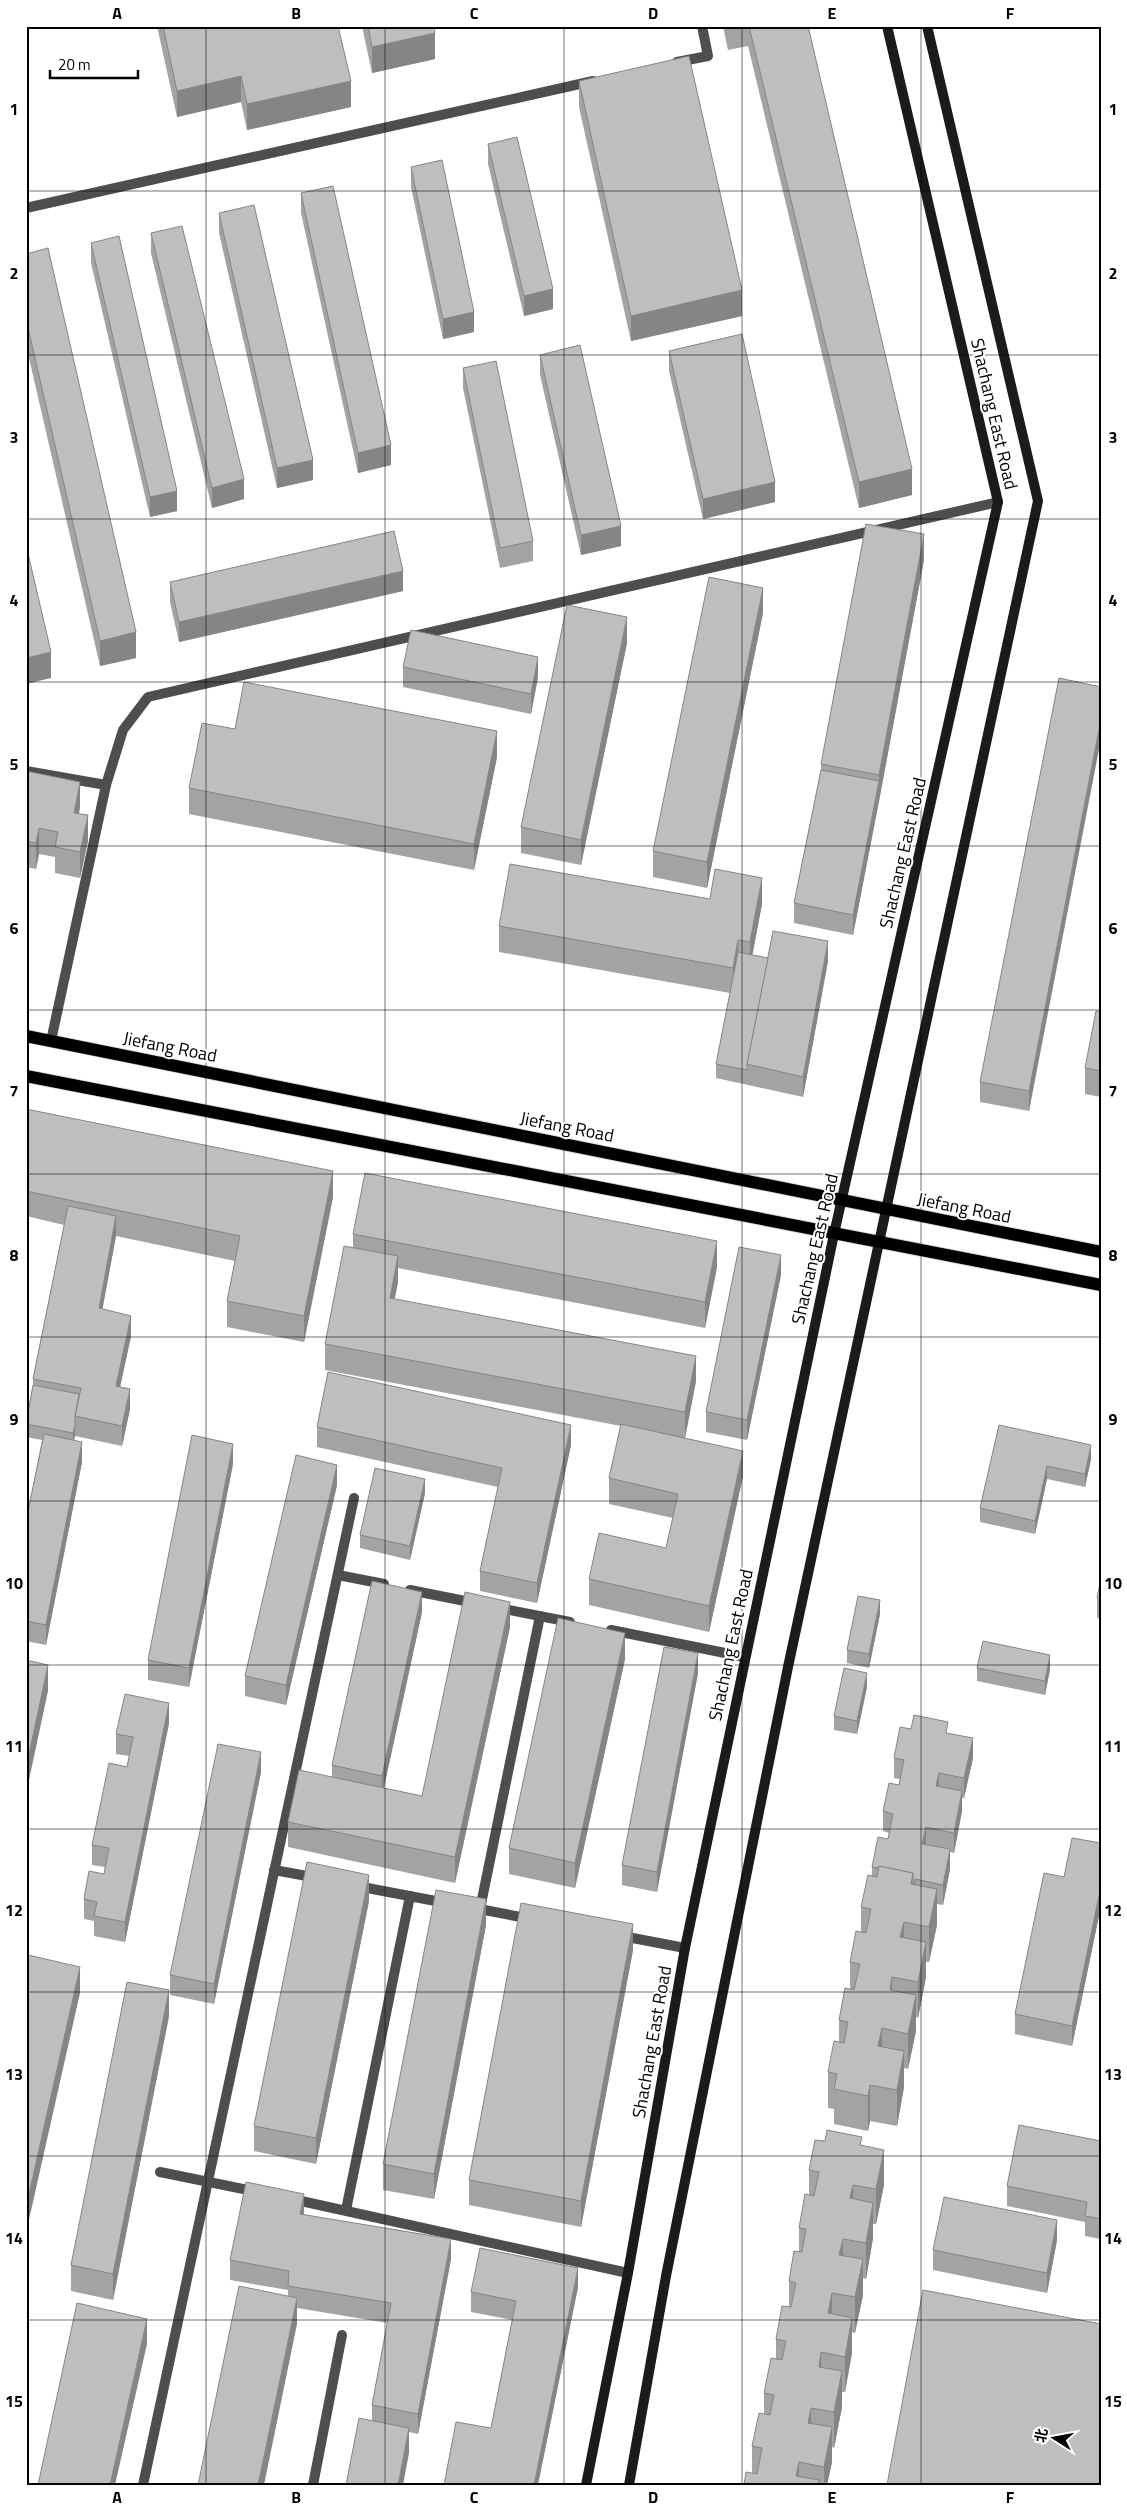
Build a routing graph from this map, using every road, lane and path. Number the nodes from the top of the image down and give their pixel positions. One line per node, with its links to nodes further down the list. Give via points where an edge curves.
1 (702, 26): 4 (lane, via 708,56)
2 (886, 26): 7 (main road, Shachang East Road)
3 (927, 26): 14 (main road, Shachang East Road, via 1038,501)
4 (669, 64)
5 (601, 80): 6 (lane)
6 (26, 208)
7 (998, 502): 9 (lane, via 148,697 123,730); 13 (main road, Shachang East Road)
8 (26, 771): 9 (lane)
9 (106, 784): 11 (lane)
10 (26, 1036): 11 (main road, Jiefang Road)
11 (51, 1041): 13 (main road, Jiefang Road)
12 (26, 1076): 15 (main road)
13 (843, 1200): 14 (main road, Jiefang Road); 15 (main road, Shachang East Road)
14 (885, 1210): 16 (main road, Shachang East Road); 17 (main road, Jiefang Road)
15 (834, 1234): 16 (main road); 24 (main road, Shachang East Road)
16 (878, 1242): 18 (main road); 39 (main road, Shachang East Road, via 729,1956)
17 (1101, 1252)
18 (1101, 1285)
19 (354, 1498): 20 (lane)
20 (338, 1575): 21 (lane); 25 (lane)
21 (540, 1616): 22 (lane); 27 (lane)
22 (580, 1624)
23 (599, 1628): 24 (lane)
24 (745, 1657): 30 (main road, Shachang East Road)
25 (274, 1870): 26 (lane); 32 (lane)
26 (410, 1896): 27 (lane); 33 (lane)
27 (480, 1909): 28 (lane)
28 (538, 1920)
29 (607, 1933): 30 (lane)
30 (685, 1948): 34 (main road, Shachang East Road)
31 (160, 2172): 32 (lane)
32 (208, 2181): 33 (lane); 36 (lane)
33 (346, 2210): 34 (lane)
34 (628, 2273): 38 (main road, Shachang East Road)
35 (342, 2335): 37 (lane)
36 (142, 2485)
37 (313, 2485)
38 (586, 2485)
39 (629, 2485)

